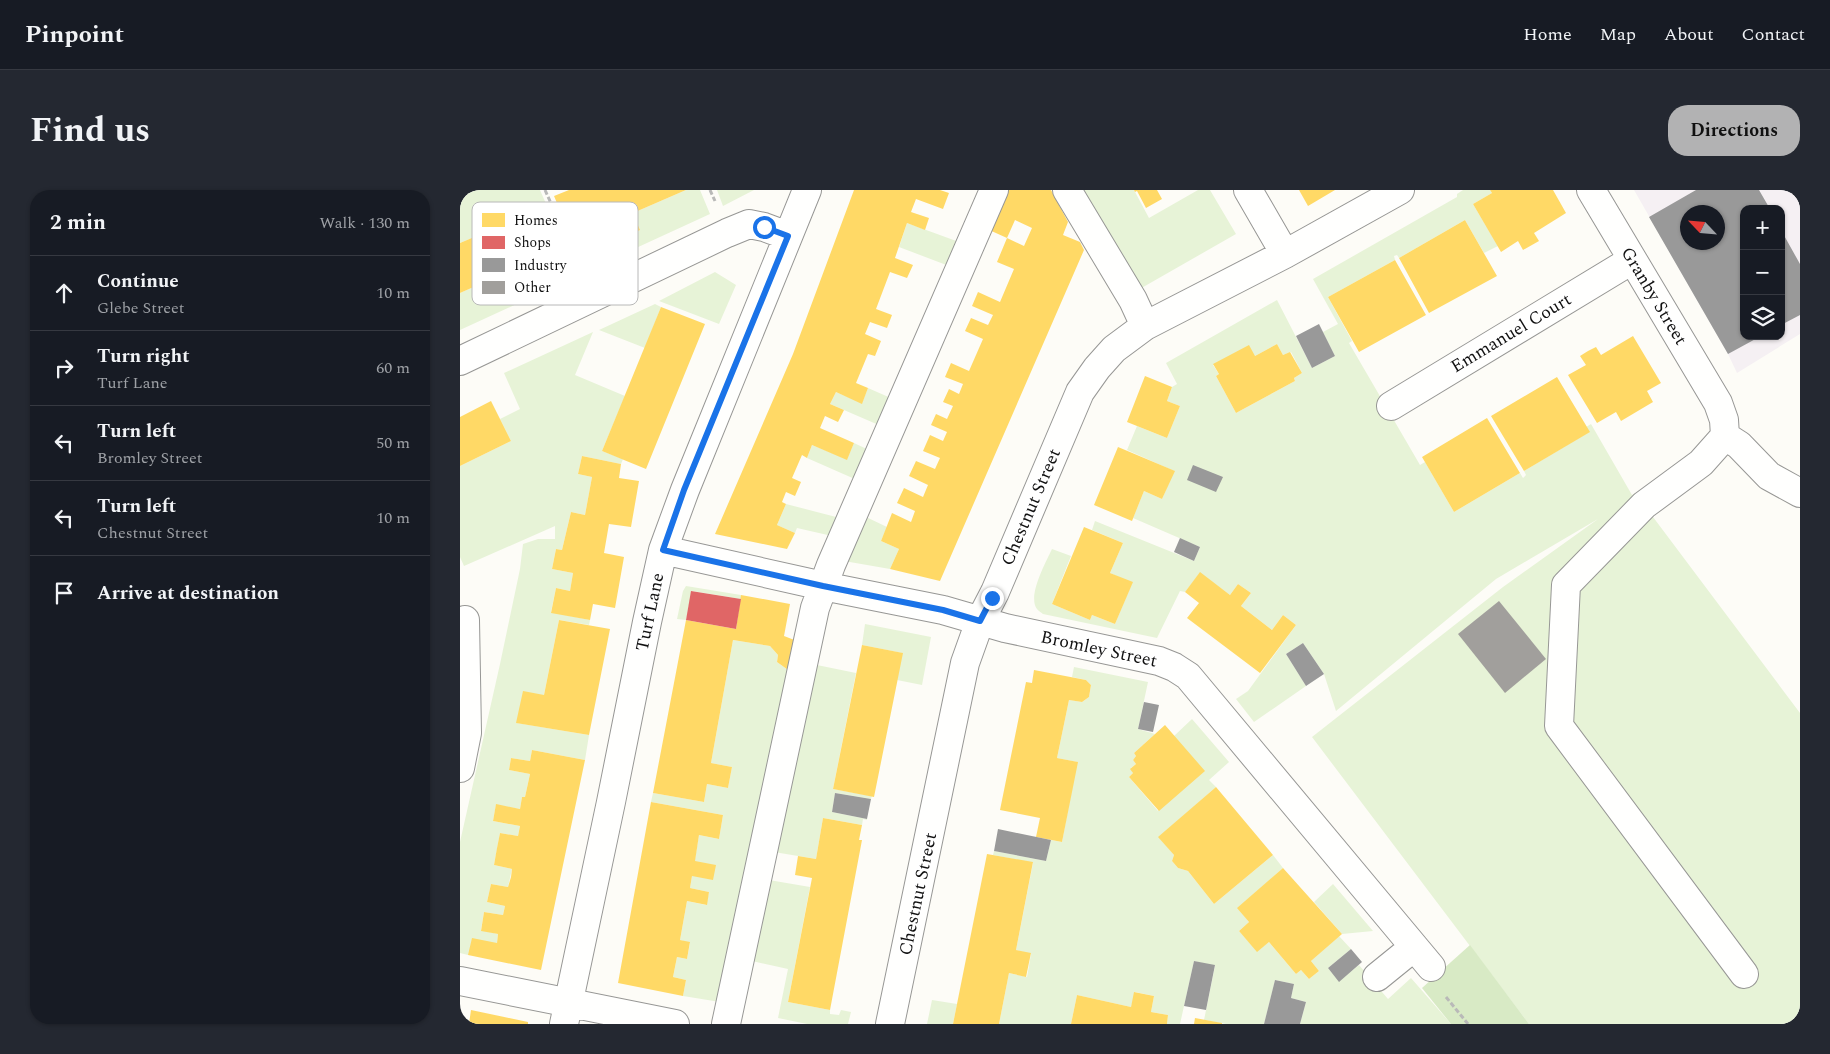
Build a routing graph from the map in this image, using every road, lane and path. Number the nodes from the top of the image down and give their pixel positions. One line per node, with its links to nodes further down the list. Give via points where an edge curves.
1 (546, 190): 8 (path)
2 (807, 190): 9 (street, Turf Lane)
3 (994, 190): 20 (street)
4 (1067, 190): 14 (street, via 1133,300)
5 (1248, 190): 10 (street)
6 (1400, 190): 10 (street, Chestnut Street)
7 (1591, 190): 11 (street, Granby Street)
8 (551, 202)
9 (788, 236): 12 (street, via 749,224); 19 (street, Turf Lane, via 684,490)
10 (1285, 254): 14 (street, Chestnut Street)
11 (1632, 260): 16 (street, Emmanuel Court); 17 (street, Granby Street, via 1718,403)
12 (638, 276)
13 (577, 305): 15 (street)
14 (1145, 326): 22 (street, Chestnut Street, via 1114,349 1080,392)
15 (460, 361)
16 (1391, 406)
17 (1725, 436): 18 (street, via 1769,476); 25 (street, via 1701,463 1644,505 1566,585 1558,726)
18 (1800, 493)
19 (663, 550): 20 (street, Bromley Street); 28 (street, Turf Lane)
20 (823, 586): 22 (street, Bromley Street, via 943,610); 30 (street, via 814,608)
21 (465, 620): 23 (street)
22 (980, 621): 26 (street, Bromley Street, via 1159,661 1188,676 1422,957); 31 (street, Chestnut Street, via 965,663)
23 (463, 733): 24 (street)
24 (460, 768)
25 (1744, 974)
26 (1377, 978)
27 (460, 981): 28 (street)
28 (566, 1014): 29 (street)
29 (675, 1024)
30 (726, 1024)
31 (890, 1024)

